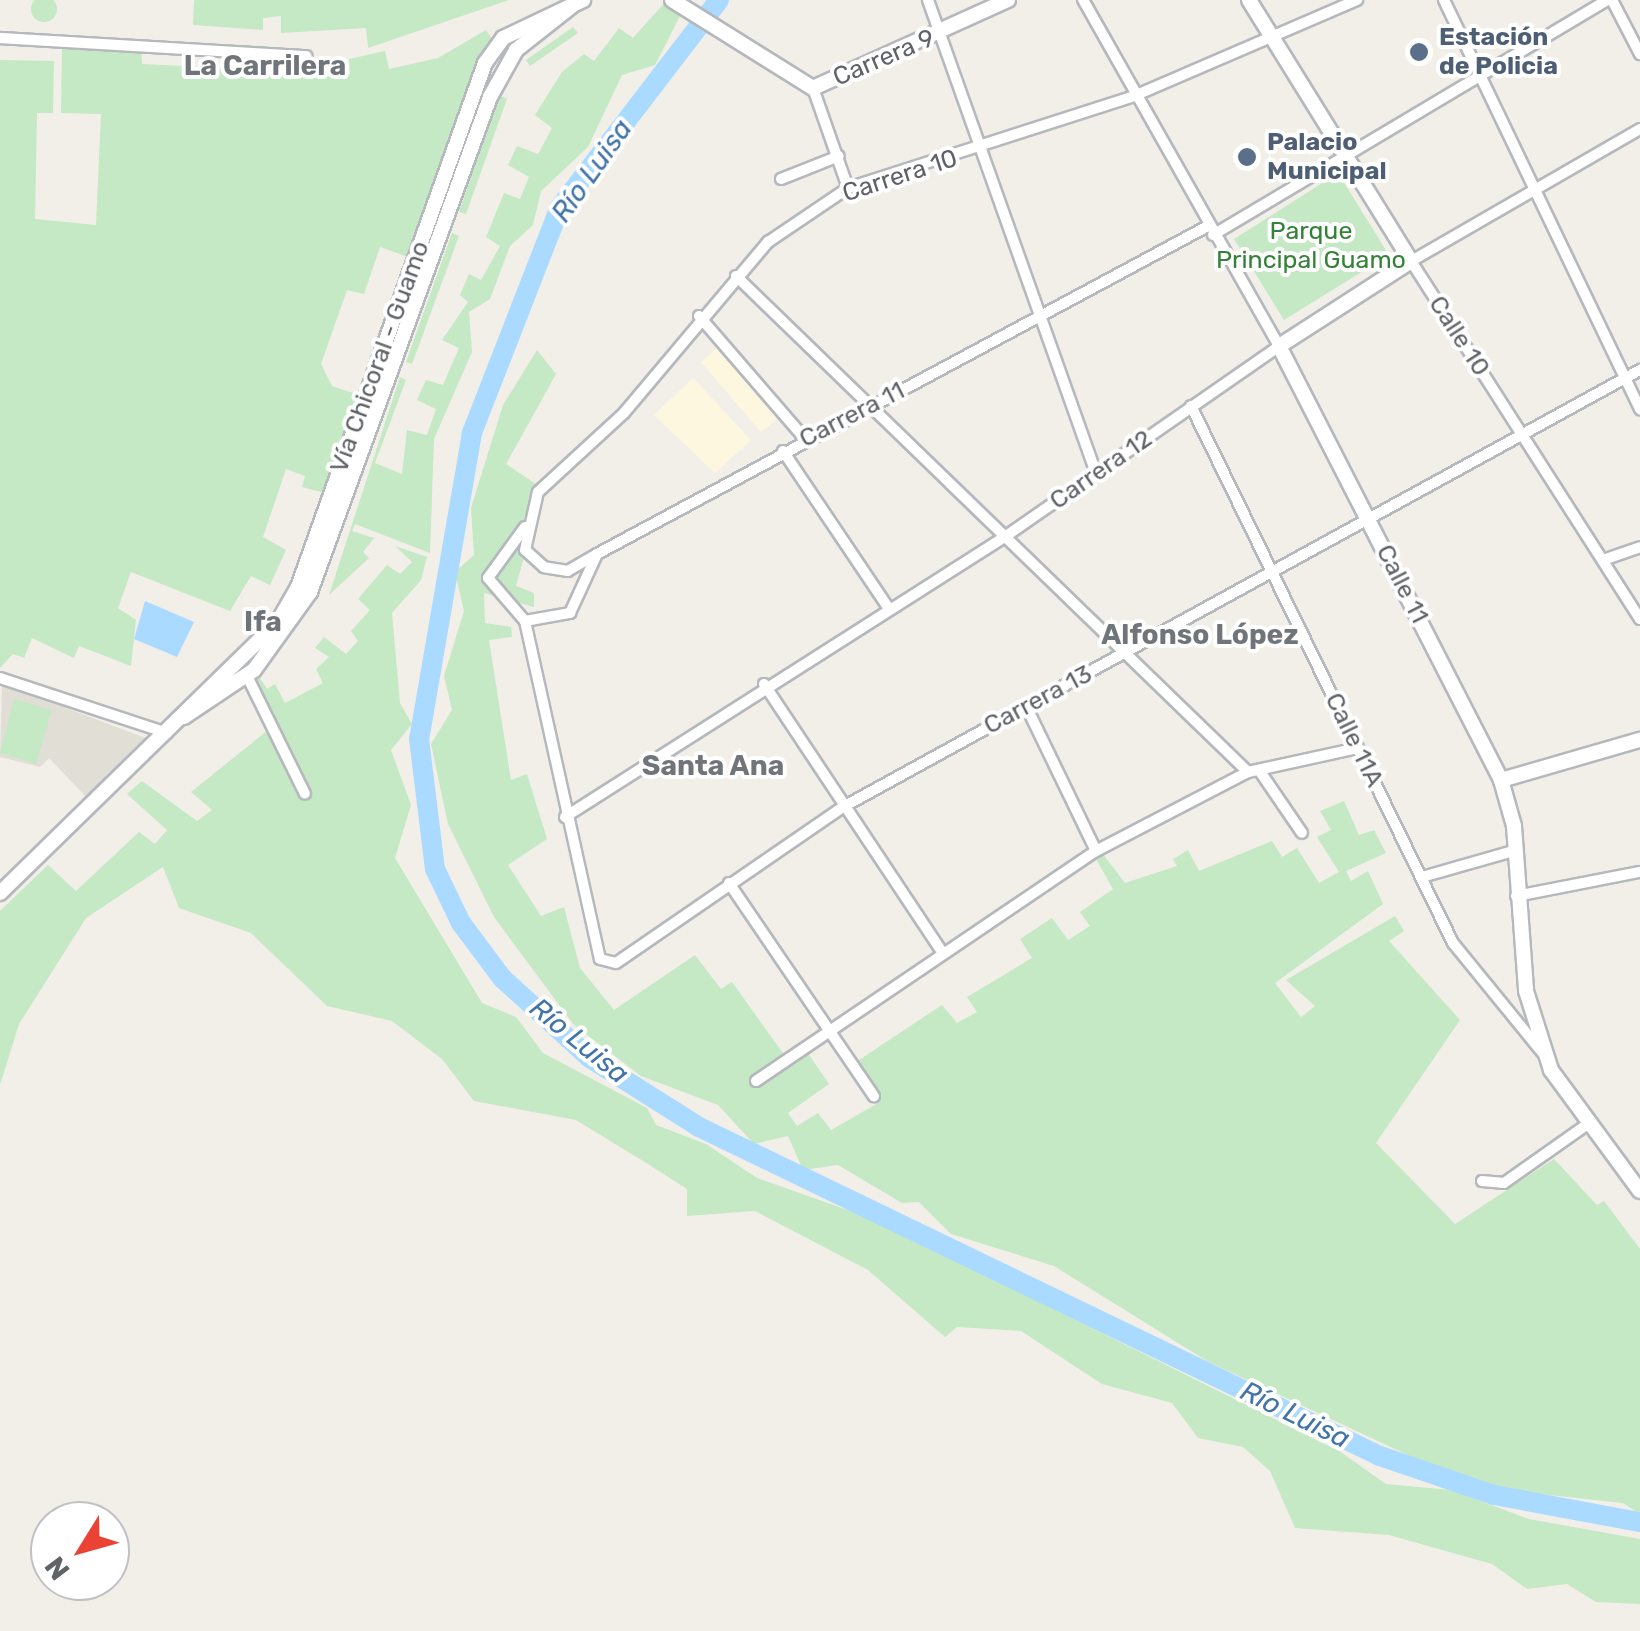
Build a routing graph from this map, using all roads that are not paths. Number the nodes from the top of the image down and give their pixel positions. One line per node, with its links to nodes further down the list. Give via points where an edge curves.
1 (672, 0): 16 (street)
2 (928, 0): 10 (street)
3 (1008, 0): 10 (street, Carrera 9)
4 (1083, 0): 17 (street, Calle 11)
5 (1249, 0): 11 (street, Calle 10)
6 (1357, 0): 11 (street, Carrera 10)
7 (1444, 0): 15 (street)
8 (1610, 0): 13 (street); 15 (street, Carrera 11)
9 (579, 2): 51 (street, Vía Chicoral - Guamo, via 501,73 434,225 288,629)
10 (940, 35): 16 (street, Carrera 9); 19 (street)
11 (1269, 35): 17 (street, Carrera 10); 20 (street, Calle 10)
12 (0, 38): 14 (street)
13 (1640, 54)
14 (306, 56)
15 (1478, 71): 20 (street, Carrera 11); 24 (street)
16 (813, 88): 21 (street)
17 (1134, 96): 19 (street, Carrera 10); 25 (street, Calle 11)
18 (1640, 129): 24 (street, Carrera 12)
19 (980, 150): 23 (street, Carrera 10); 29 (street)
20 (1342, 154): 25 (street, Carrera 11); 26 (street, Calle 10)
21 (840, 156): 22 (street); 23 (street)
22 (781, 179)
23 (848, 188): 27 (street, Carrera 10)
24 (1532, 192): 26 (street, Carrera 12); 32 (street)
25 (1211, 231): 29 (street, Carrera 11); 30 (street, Calle 11)
26 (1411, 261): 30 (street, Carrera 12); 36 (street, Calle 10)
27 (736, 276): 28 (street, Carrera 10); 33 (street)
28 (699, 316): 37 (street); 41 (street, Carrera 10, via 624,413 538,492)
29 (1038, 319): 33 (street, Carrera 11); 39 (street)
30 (1279, 346): 34 (street, Carrera 12); 40 (street, Calle 11)
31 (1640, 370): 32 (street, Carrera 13)
32 (1626, 378): 35 (street); 36 (street, Carrera 13)
33 (874, 405): 37 (street, Carrera 11); 42 (street)
34 (1192, 406): 39 (street, Carrera 12); 46 (street, Calle 11A)
35 (1640, 408)
36 (1524, 438): 40 (street, Carrera 13); 45 (street, Calle 10)
37 (805, 439): 38 (street, Carrera 11)
38 (783, 451): 44 (street, Carrera 11); 47 (street)
39 (1096, 473): 42 (street, Carrera 12)
40 (1368, 518): 46 (street, Carrera 13); 59 (street, Calle 11)
41 (524, 527): 44 (street, Carrera 11, via 525,550 544,568 568,571); 49 (street, via 488,578)
42 (1006, 536): 47 (street, Carrera 12); 50 (street)
43 (1640, 547): 45 (street)
44 (597, 554): 49 (street, via 570,613)
45 (1603, 560): 48 (street, Calle 10)
46 (1273, 572): 50 (street, Carrera 13); 57 (street, Calle 11A)
47 (890, 609): 53 (street, Carrera 12)
48 (1640, 619)
49 (525, 621): 62 (street)
50 (1124, 654): 54 (street, Carrera 13); 58 (street)
51 (249, 669): 55 (street, Vía Chicoral - Guamo); 60 (street)
52 (0, 678): 55 (street)
53 (764, 684): 61 (street); 62 (street, Carrera 12)
54 (1026, 706): 61 (street, Carrera 13); 65 (street)
55 (167, 733): 69 (street, Vía Chicoral - Guamo)
56 (1640, 740): 59 (street)
57 (1358, 748): 58 (street); 67 (street, Calle 11A)
58 (1254, 771): 63 (street); 65 (street)
59 (1501, 780): 64 (street, Calle 11)
60 (304, 794)
61 (842, 807): 68 (street, Carrera 13); 71 (street)
62 (566, 817): 68 (street, Carrera 13, via 609,964)
63 (1302, 833)
64 (1517, 850): 67 (street); 70 (street, Calle 11)
65 (1096, 851): 71 (street)
66 (1640, 872): 70 (street)
67 (1422, 877): 73 (street, Calle 11A, via 1472,972)
68 (729, 883): 72 (street)
69 (0, 893)
70 (1516, 896): 73 (street, Calle 11, via 1526,991)
71 (943, 953): 72 (street)
72 (830, 1030): 74 (street); 75 (street)
73 (1545, 1055): 76 (street, Calle 11)
74 (756, 1080)
75 (874, 1096)
76 (1589, 1123): 77 (street, via 1504,1183); 78 (street, Calle 11)
77 (1482, 1181)
78 (1640, 1191)

